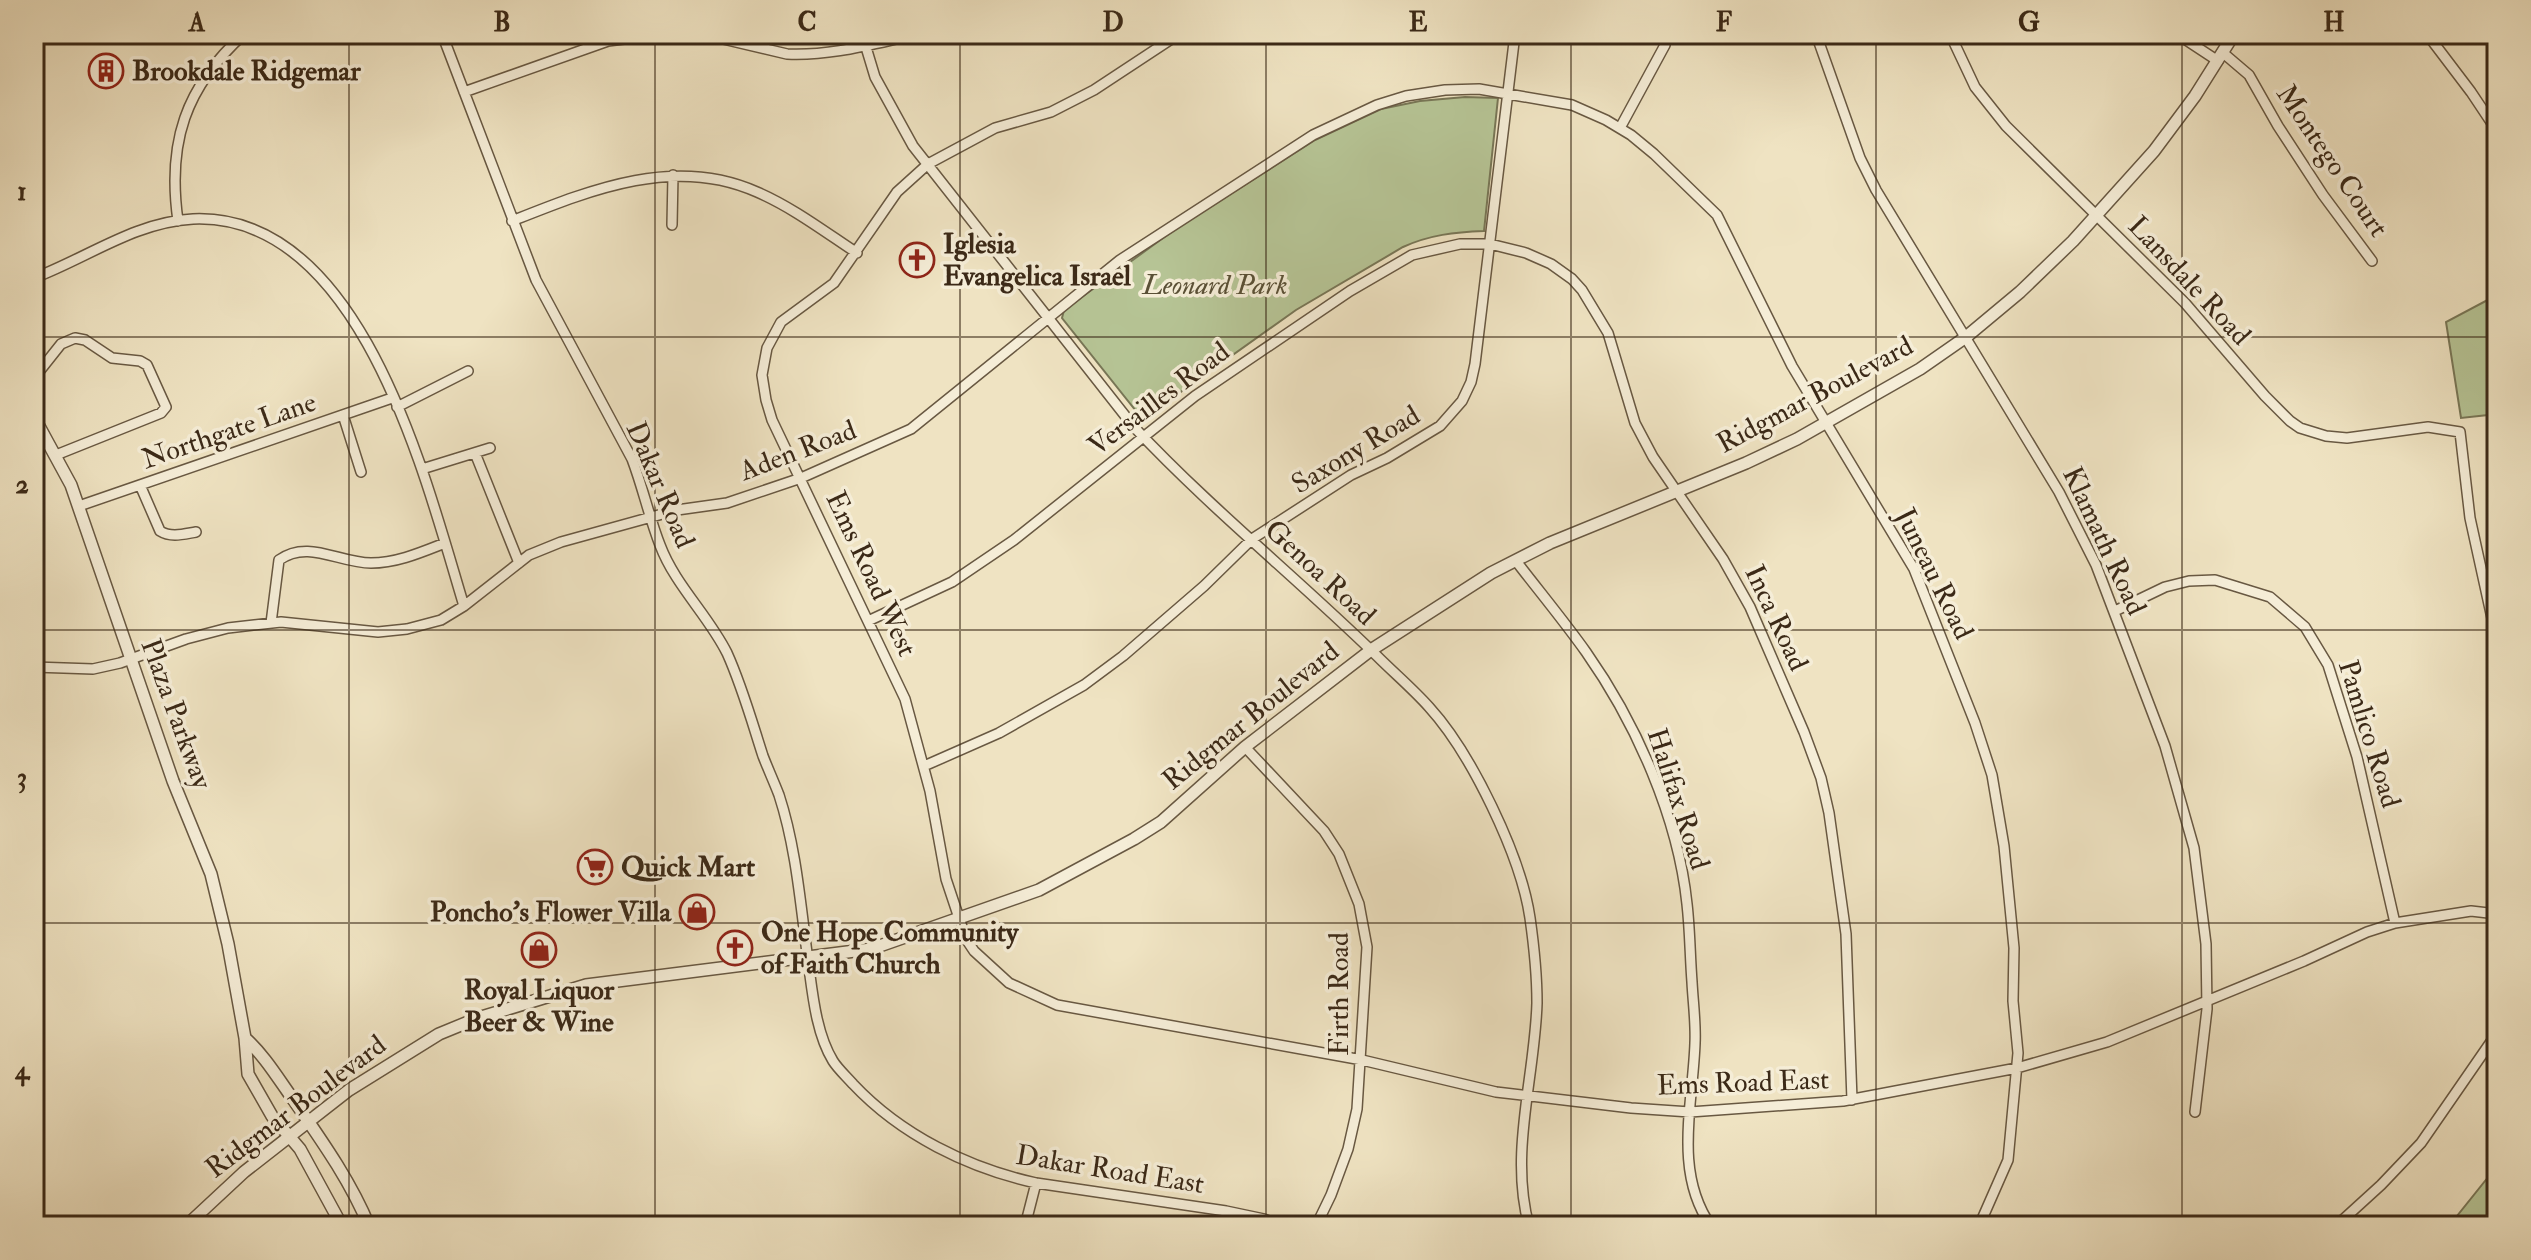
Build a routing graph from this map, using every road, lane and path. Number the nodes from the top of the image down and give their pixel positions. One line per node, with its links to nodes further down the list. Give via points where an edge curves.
1 (244, 34): 24 (street, via 220,56 184,115 174,163)
2 (442, 34): 17 (street, Dakar Road)
3 (664, 34): 17 (street, via 608,41)
4 (702, 34): 15 (street, via 787,54 830,54)
5 (862, 34): 15 (street, Genoa Road)
6 (1179, 34): 21 (street, Ems Road West, via 1094,90 1051,112 995,128)
7 (1515, 34): 18 (street, Saxony Road)
8 (1816, 34): 32 (street, Klamath Road, via 1860,158)
9 (1950, 34): 23 (street, Lansdale Road, via 1975,87 2006,126)
10 (2177, 34): 16 (street, Montego Court)
11 (2234, 34): 16 (street, Ridgmar Boulevard)
12 (2427, 34): 20 (street)
13 (914, 35): 15 (street)
14 (1665, 45): 19 (street)
15 (865, 46): 21 (street, Genoa Road, via 885,96)
16 (2220, 56): 23 (street, Ridgmar Boulevard, via 2154,151); 29 (street, Montego Court, via 2249,75 2323,195)
17 (464, 92): 25 (street, Dakar Road)
18 (1508, 93): 19 (street, Juneau Road, via 1572,105); 27 (street, Saxony Road); 31 (street, Aden Road, via 1479,89 1406,96 1313,135 1120,260)
19 (1620, 128): 38 (street, Juneau Road, via 1717,215)
20 (2497, 131)
21 (928, 164): 28 (street, Ems Road West, via 897,192); 31 (street, Genoa Road)
22 (673, 175): 25 (street, via 598,189); 26 (street); 28 (street, via 714,179 757,192)
23 (2098, 215): 32 (street, Ridgmar Boulevard); 59 (street, Lansdale Road, via 2300,428 2347,438 2428,427 2460,432 2470,518)
24 (178, 221): 30 (street, via 125,235); 35 (street, via 249,228 304,259 341,300)
25 (512, 221): 49 (street, Dakar Road, via 536,280 632,459)
26 (672, 225)
27 (1490, 244): 39 (street, Versailles Road, via 1460,244 1412,255 1277,339); 47 (street, Inca Road, via 1551,264 1582,290 1608,333 1635,423); 51 (street, Saxony Road, via 1471,382 1449,418)
28 (857, 253): 45 (street, Ems Road West, via 834,283 781,322 767,348 762,375 766,400)
29 (2372, 261)
30 (34, 278)
31 (1049, 317): 39 (street, Genoa Road); 45 (street, Aden Road, via 911,429)
32 (1966, 337): 38 (street, Ridgmar Boulevard); 56 (street, Klamath Road, via 2059,492)
33 (468, 371): 35 (street, Northgate Lane)
34 (34, 378): 42 (street, via 61,344 85,340 112,358 147,365 166,407)
35 (394, 402): 36 (street, Northgate Lane); 43 (street)
36 (343, 415): 44 (street); 46 (street, Northgate Lane)
37 (34, 417): 42 (street, Plaza Parkway)
38 (1826, 422): 47 (street, Ridgmar Boulevard); 73 (street, Juneau Road, via 1925,594 1992,775 2014,948)
39 (1143, 437): 51 (street, Genoa Road); 57 (street, Versailles Road, via 1014,540 952,582)
40 (490, 448): 41 (street)
41 (475, 453): 43 (street); 54 (street)
42 (56, 455): 48 (street, Plaza Parkway)
43 (422, 469): 52 (street)
44 (361, 472)
45 (801, 478): 49 (street, Aden Road, via 727,503); 57 (street, Ems Road West)
46 (140, 485): 48 (street, Northgate Lane); 50 (street, via 160,531)
47 (1677, 491): 53 (street, Ridgmar Boulevard); 75 (street, Inca Road, via 1750,607 1821,778 1846,934)
48 (79, 506): 61 (street, Plaza Parkway)
49 (652, 517): 54 (street, Aden Road, via 579,535); 68 (street, Dakar Road, via 674,573 726,653 779,796)
50 (196, 532)
51 (1252, 539): 60 (street, Genoa Road); 64 (street, Saxony Road, via 1084,685 999,733)
52 (445, 543): 55 (street); 58 (street, via 382,562 290,552 279,560)
53 (1516, 561): 60 (street, Ridgmar Boulevard); 76 (street, Halifax Road, via 1614,697 1660,796 1687,902 1696,1040)
54 (519, 563): 55 (street, Aden Road)
55 (464, 606): 58 (street, Aden Road, via 441,620 378,632)
56 (2115, 611): 67 (street, Pamlico Road, via 2165,587 2215,580 2270,597 2305,627 2328,665 2357,757); 69 (street, Klamath Road, via 2165,746 2194,848)
57 (868, 621): 64 (street, Ems Road West, via 905,699)
58 (271, 623): 61 (street, Aden Road, via 215,631)
59 (2497, 641)
60 (1371, 650): 63 (street, Ridgmar Boulevard); 74 (street, Genoa Road, via 1450,734 1499,821 1514,862 1530,914 1535,959 1537,1004)
61 (131, 659): 62 (street, Aden Road, via 93,669); 71 (street, Plaza Parkway, via 211,874)
62 (34, 667)
63 (1245, 747): 66 (street, Ridgmar Boulevard, via 1161,822 1134,839 1039,890); 72 (street, Firth Road, via 1324,831 1350,879 1367,947)
64 (924, 766): 66 (street, Ems Road West)
65 (2497, 914): 67 (street, Ems Road East, via 2471,911)
66 (959, 920): 68 (street, Ridgmar Boulevard, via 863,951); 72 (street, Ems Road East, via 974,951 994,972 1057,1005)
67 (2395, 923): 69 (street, Ems Road East)
68 (808, 959): 78 (street, Ridgmar Boulevard, via 586,985 478,1018 400,1057); 80 (street, Dakar Road East, via 826,1047 868,1100 925,1141 965,1161)
69 (2207, 1000): 73 (street, Ems Road East, via 2107,1042); 77 (street, Klamath Road)
70 (2497, 1033): 90 (street, via 2421,1143)
71 (245, 1038): 78 (street); 79 (street, Plaza Parkway, via 248,1074)
72 (1362, 1060): 74 (street, Ems Road East); 86 (street, Firth Road, via 1348,1149)
73 (2017, 1068): 75 (street, Ems Road East); 89 (street, Juneau Road, via 2008,1160)
74 (1527, 1096): 76 (street, Ems Road East); 87 (street, Genoa Road, via 1523,1178)
75 (1852, 1100): 76 (street, Ems Road East)
76 (1690, 1112): 88 (street, Halifax Road, via 1689,1170)
77 (2195, 1112)
78 (308, 1121): 79 (street, Ridgmar Boulevard); 83 (street, via 358,1199)
79 (289, 1135): 81 (street, Ridgmar Boulevard); 82 (street, Plaza Parkway)
80 (1036, 1183): 84 (street); 85 (street, Dakar Road East, via 1226,1211)
81 (186, 1226)
82 (342, 1226)
83 (369, 1226)
84 (1025, 1226)
85 (1281, 1226)
86 (1316, 1226)
87 (1529, 1226)
88 (1711, 1226)
89 (1979, 1226)
90 (2336, 1226)

